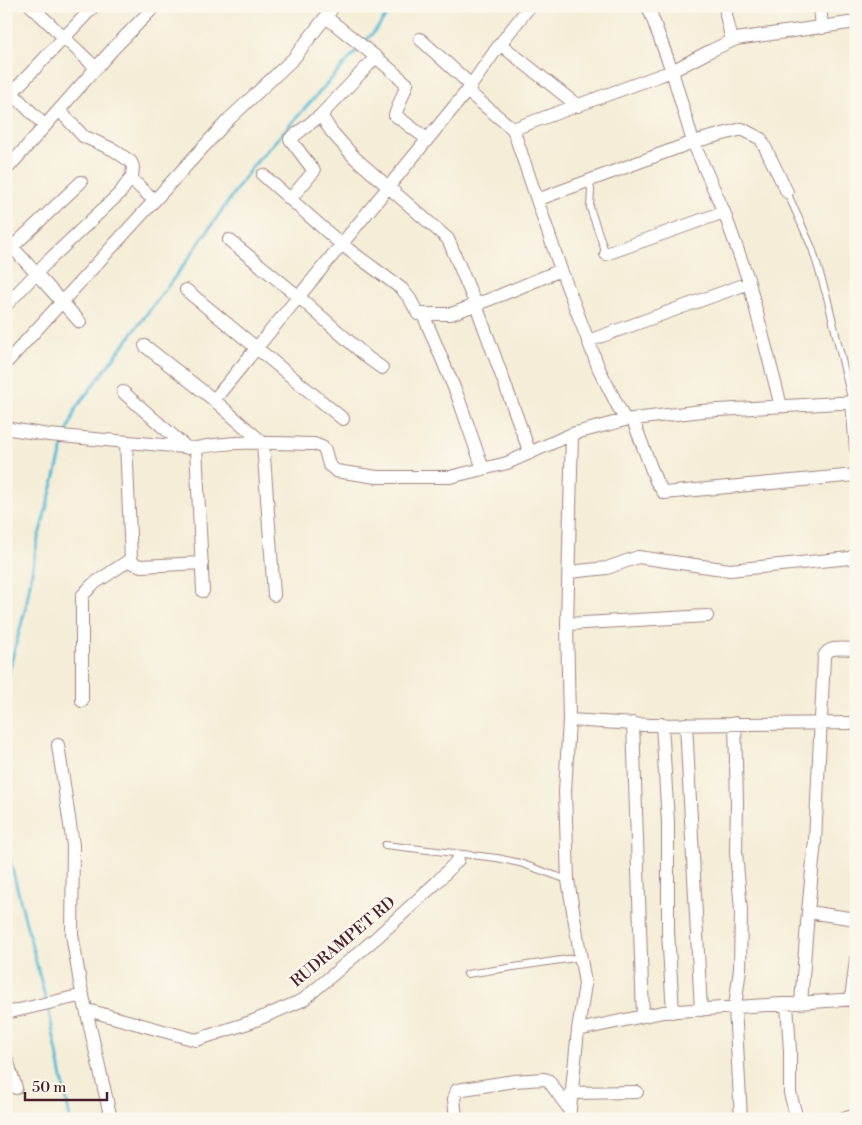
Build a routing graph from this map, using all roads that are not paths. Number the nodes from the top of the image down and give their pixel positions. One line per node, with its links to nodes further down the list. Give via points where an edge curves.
1 (31, 6): 12 (street)
2 (94, 6): 12 (street)
3 (155, 6): 17 (street)
4 (334, 6): 9 (street)
5 (530, 6): 15 (street)
6 (648, 6): 18 (street)
7 (726, 6): 14 (street)
8 (820, 6): 11 (street)
9 (326, 17): 16 (street); 36 (street, via 294,58 228,119)
10 (856, 22): 11 (street)
11 (822, 28): 14 (street)
12 (63, 38): 17 (street); 20 (street)
13 (420, 39): 19 (street)
14 (732, 41): 18 (street)
15 (500, 44): 19 (street); 21 (street)
16 (374, 55): 23 (street); 26 (street, via 407,84 395,115)
17 (96, 68): 22 (street)
18 (672, 71): 21 (street); 27 (street)
19 (469, 88): 25 (street); 26 (street)
20 (9, 96): 24 (street)
21 (578, 106): 25 (street)
22 (59, 110): 24 (street); 30 (street, via 83,136 131,162)
23 (321, 115): 33 (street, via 355,158); 35 (street, via 290,139 314,170)
24 (45, 126): 28 (street)
25 (512, 129): 37 (street)
26 (427, 139): 33 (street)
27 (693, 142): 31 (street); 34 (street, via 742,129 748,132 761,139); 38 (street)
28 (6, 170)
29 (263, 175): 35 (street)
30 (131, 178): 36 (street); 44 (street, via 120,193)
31 (588, 181): 37 (street); 42 (lane, via 590,208)
32 (81, 182): 41 (street)
33 (388, 186): 40 (street); 50 (street, via 448,238)
34 (787, 192): 60 (lane, via 812,248)
35 (291, 198): 40 (street)
36 (154, 200): 48 (street)
37 (537, 200): 43 (street)
38 (724, 212): 42 (street); 45 (street)
39 (229, 240): 47 (street)
40 (341, 244): 47 (street); 51 (street, via 402,290 418,314)
41 (8, 246): 44 (street)
42 (606, 254)
43 (561, 270): 50 (street); 53 (street)
44 (36, 273): 48 (street); 49 (street)
45 (749, 283): 53 (street); 61 (street)
46 (186, 290): 55 (street)
47 (299, 297): 55 (street); 57 (street)
48 (62, 302): 52 (street); 56 (street)
49 (6, 305)
50 (476, 305): 51 (street, via 451,314); 70 (street)
51 (423, 314): 71 (street, via 451,380)
52 (80, 322)
53 (588, 341): 63 (street, via 599,369)
54 (145, 346): 59 (street)
55 (256, 349): 59 (street); 62 (street)
56 (6, 363)
57 (382, 368)
58 (123, 392): 68 (street)
59 (214, 400): 67 (street)
60 (854, 402): 61 (street); 69 (street)
61 (781, 406): 63 (street)
62 (343, 419)
63 (629, 420): 65 (street); 72 (street, via 664,493)
64 (6, 426): 66 (street, via 49,435)
65 (572, 434): 70 (street); 76 (street)
66 (126, 442): 68 (street); 74 (street)
67 (263, 443): 68 (street); 71 (street, via 314,444 325,450 329,466 336,471 377,477 450,477); 78 (street)
68 (191, 448): 75 (street)
69 (856, 449)
70 (530, 453): 71 (street)
71 (482, 469)
72 (856, 475)
73 (856, 554): 76 (street, via 850,558 730,570 638,557 607,568)
74 (131, 559): 75 (street, via 141,566); 82 (street, via 92,585 82,596)
75 (202, 563): 77 (street)
76 (569, 572): 80 (street)
77 (203, 592)
78 (274, 595)
79 (707, 616): 80 (street)
80 (567, 624): 83 (street)
81 (856, 648): 84 (street, via 831,650 825,655)
82 (82, 701)
83 (569, 720): 85 (street); 93 (street, via 565,792)
84 (822, 722): 86 (street); 87 (street); 94 (street, via 816,841)
85 (633, 723): 88 (street); 108 (street)
86 (735, 723): 89 (street); 103 (street, via 736,852 741,910 740,969)
87 (856, 723)
88 (662, 724): 89 (street); 106 (street)
89 (686, 724): 104 (street)
90 (58, 745): 99 (street, via 73,845 72,934)
91 (386, 845): 93 (lane, via 497,858)
92 (458, 860): 105 (street, RUDRAMPET RD, via 376,938 303,1000 251,1022 196,1040)
93 (568, 880): 96 (street)
94 (808, 912): 95 (street); 101 (street)
95 (856, 919)
96 (580, 957): 98 (lane); 109 (street, via 585,984)
97 (856, 958): 100 (street)
98 (467, 974)
99 (83, 995): 107 (street); 116 (street)
100 (853, 1000): 101 (street)
101 (801, 1003): 102 (street)
102 (788, 1004): 103 (street); 119 (street, via 790,1093)
103 (735, 1007): 104 (street); 118 (street)
104 (701, 1010): 106 (street)
105 (91, 1011)
106 (673, 1012): 108 (street)
107 (6, 1013)
108 (643, 1016): 109 (street)
109 (578, 1030): 112 (street)
110 (6, 1057): 111 (street)
111 (16, 1088)
112 (571, 1092): 113 (street); 114 (street)
113 (637, 1092)
114 (569, 1114): 117 (street, via 548,1080 531,1079 457,1090 454,1099)
115 (856, 1115): 120 (street)
116 (111, 1119)
117 (456, 1119)
118 (741, 1119)
119 (796, 1119)
120 (844, 1119)

